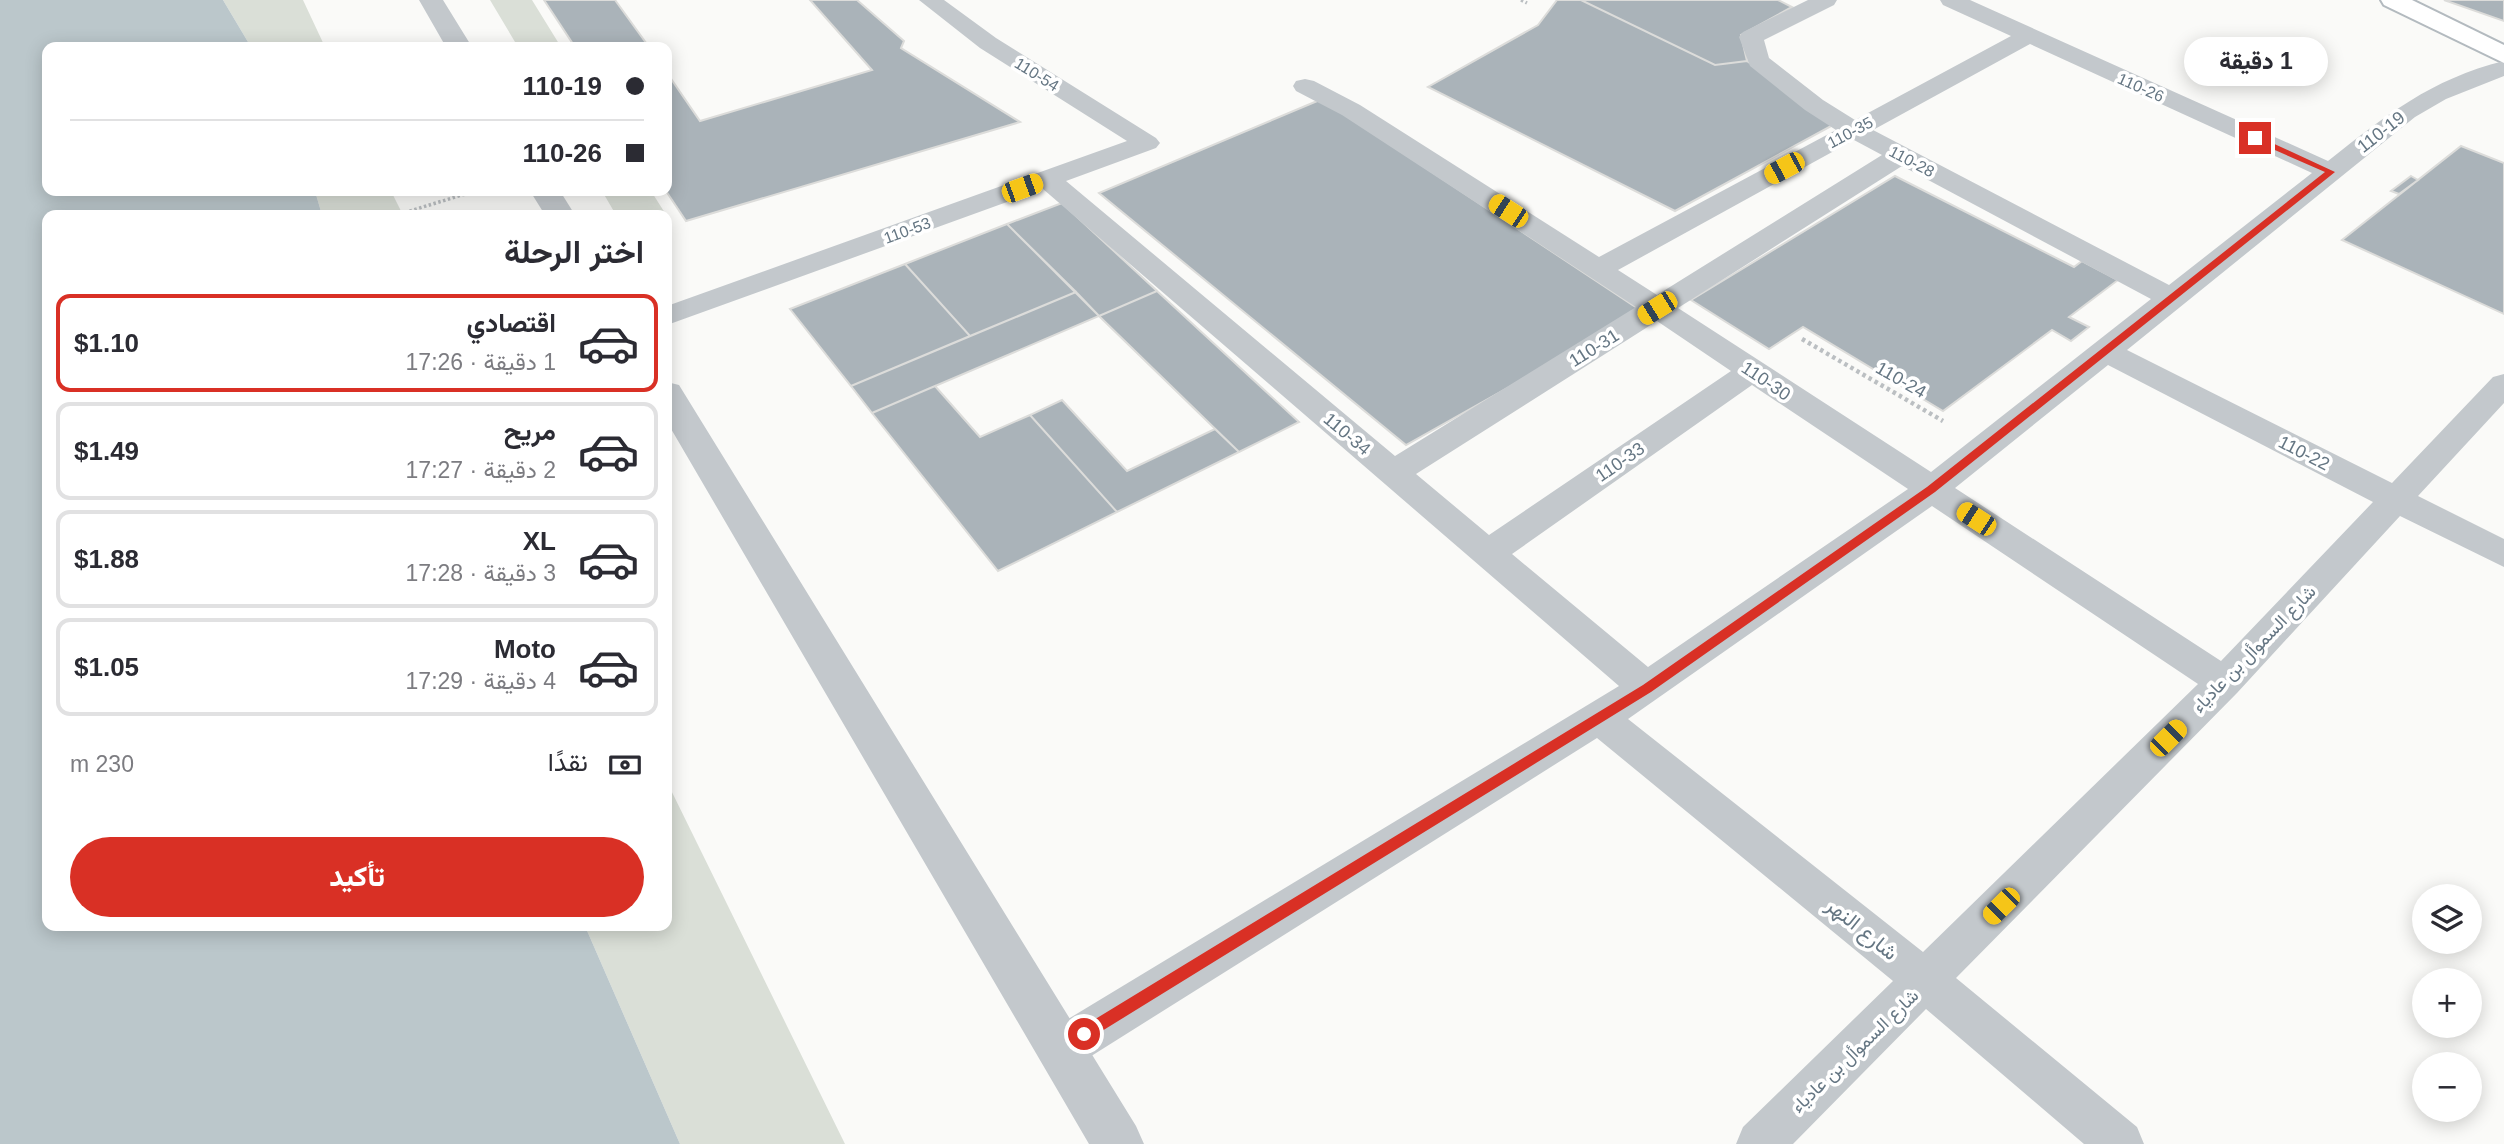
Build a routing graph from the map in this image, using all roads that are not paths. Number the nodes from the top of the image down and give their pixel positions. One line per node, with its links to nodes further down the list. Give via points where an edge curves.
1 (431, 0): 7 (street)
2 (930, 0): 12 (lane, 110-54, via 988,43)
3 (1826, 0): 11 (lane, 110-28, via 1751,37 1758,61)
4 (1951, 0): 6 (lane, 110-26)
5 (2393, 0): 8 (main road)
6 (2028, 36): 11 (lane, 110-35); 14 (lane, 110-26)
7 (456, 42)
8 (2504, 55)
9 (2504, 68): 14 (lane, 110-19, via 2437,94 2406,112)
10 (1304, 86): 16 (lane, 110-30, via 1351,110)
11 (1854, 130): 13 (lane, 110-28); 16 (lane, 110-35)
12 (1147, 143): 15 (lane, 110-53)
13 (1901, 155): 17 (lane, 110-28); 18 (lane, 110-31)
14 (2331, 172): 17 (lane, 110-19)
15 (1047, 179): 19 (lane, 110-53); 24 (lane, 110-34)
16 (1598, 269): 18 (lane, 110-30)
17 (2171, 298): 20 (lane, 110-19)
18 (1657, 308): 21 (lane, 110-30); 24 (lane, 110-31)
19 (672, 314)
20 (2104, 351): 25 (lane, 110-19); 26 (lane, 110-22)
21 (1752, 371): 25 (lane, 110-30); 27 (lane, 110-33)
22 (2504, 384): 26 (lane, شارع السموأل بن عادياء)
23 (672, 401): 33 (street)
24 (1393, 473): 27 (lane, 110-34)
25 (1931, 490): 29 (lane, 110-30); 30 (lane, 110-19)
26 (2396, 499): 28 (lane, 110-22); 29 (lane, شارع السموأل بن عادياء)
27 (1488, 553): 30 (lane, 110-34)
28 (2504, 554)
29 (2224, 682): 32 (lane, شارع السموأل بن عادياء)
30 (1647, 688): 31 (lane, 110-19)
31 (1600, 718): 32 (lane, شارع النهر); 33 (lane, 110-19)
32 (1926, 981): 35 (lane, شارع السموأل بن عادياء); 36 (lane, شارع النهر)
33 (1061, 1049): 34 (street)
34 (1118, 1144)
35 (1760, 1144)
36 (2120, 1144)

